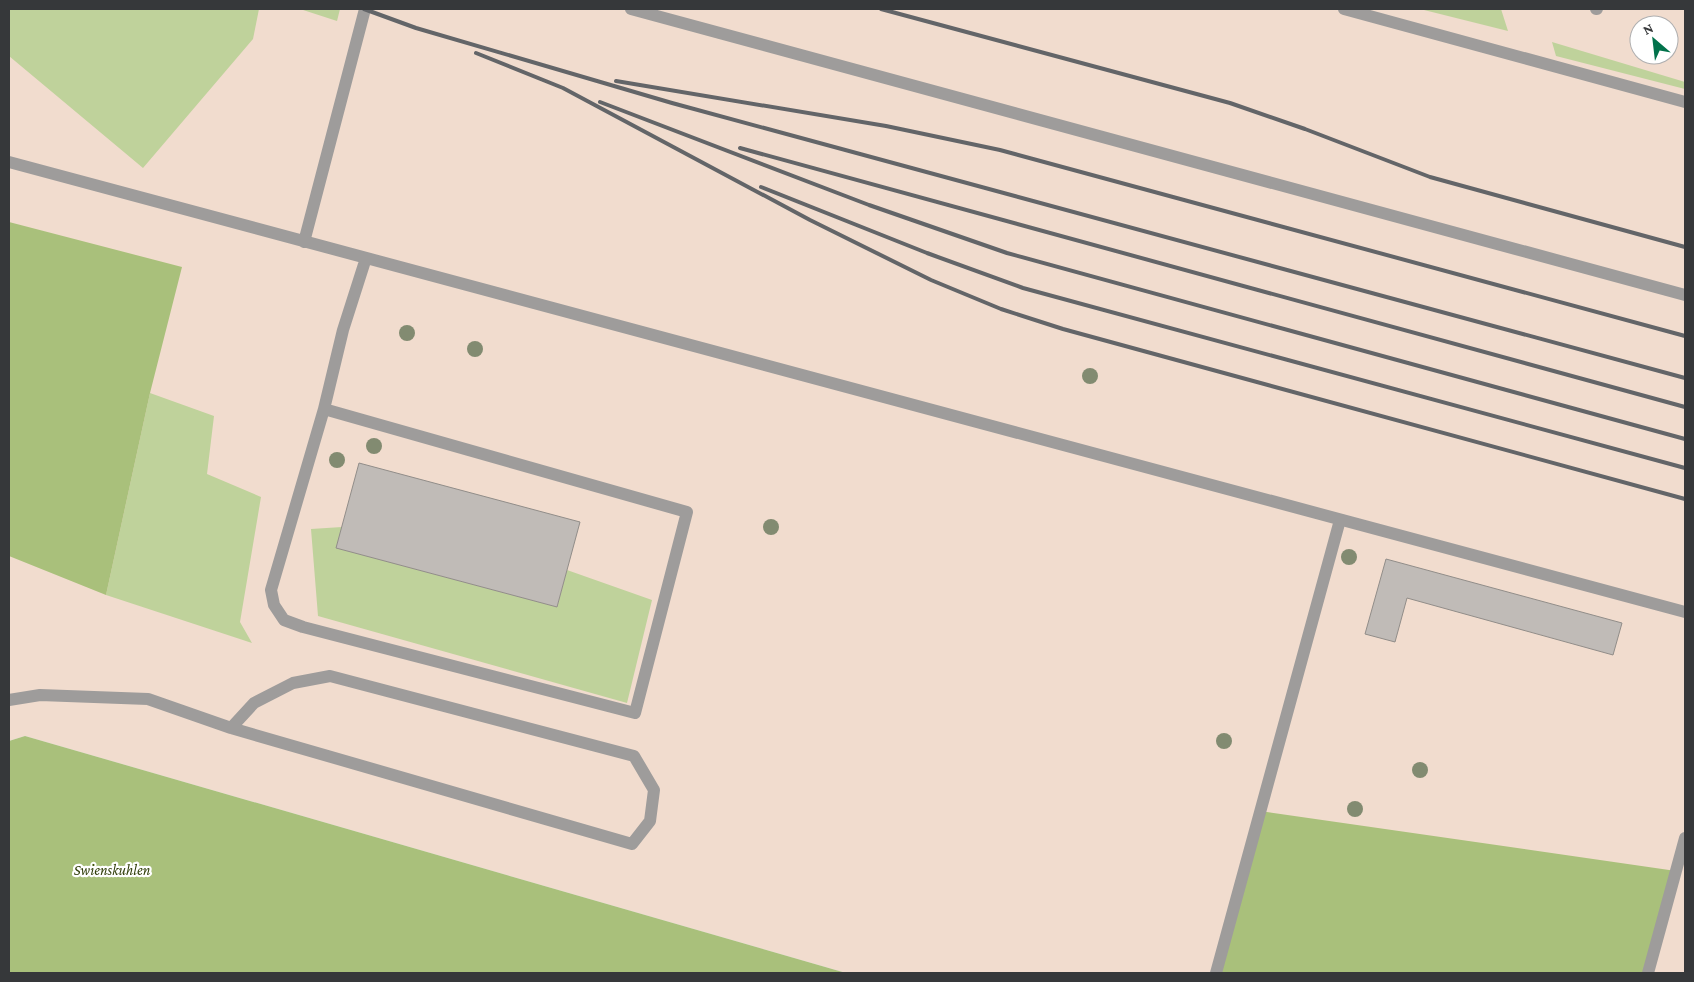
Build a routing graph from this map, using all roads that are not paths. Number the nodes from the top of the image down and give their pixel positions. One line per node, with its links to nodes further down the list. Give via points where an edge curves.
1 (365, 9): 6 (lane)
2 (630, 9): 8 (lane)
3 (1344, 9): 4 (lane)
4 (1685, 102)
5 (9, 162): 6 (lane)
6 (304, 242): 7 (lane)
7 (366, 258): 9 (lane); 10 (lane)
8 (1685, 295)
9 (324, 409): 9 (lane, via 687,512 635,713 284,620 274,605 271,590)
10 (1340, 520): 11 (lane); 15 (lane)
11 (1685, 612)
12 (9, 700): 13 (lane, via 40,695 148,699)
13 (231, 728): 13 (lane, via 632,844 650,821 654,790 634,756 330,676 293,683 254,702)
14 (1685, 838): 16 (lane)
15 (1216, 973)
16 (1648, 973)

